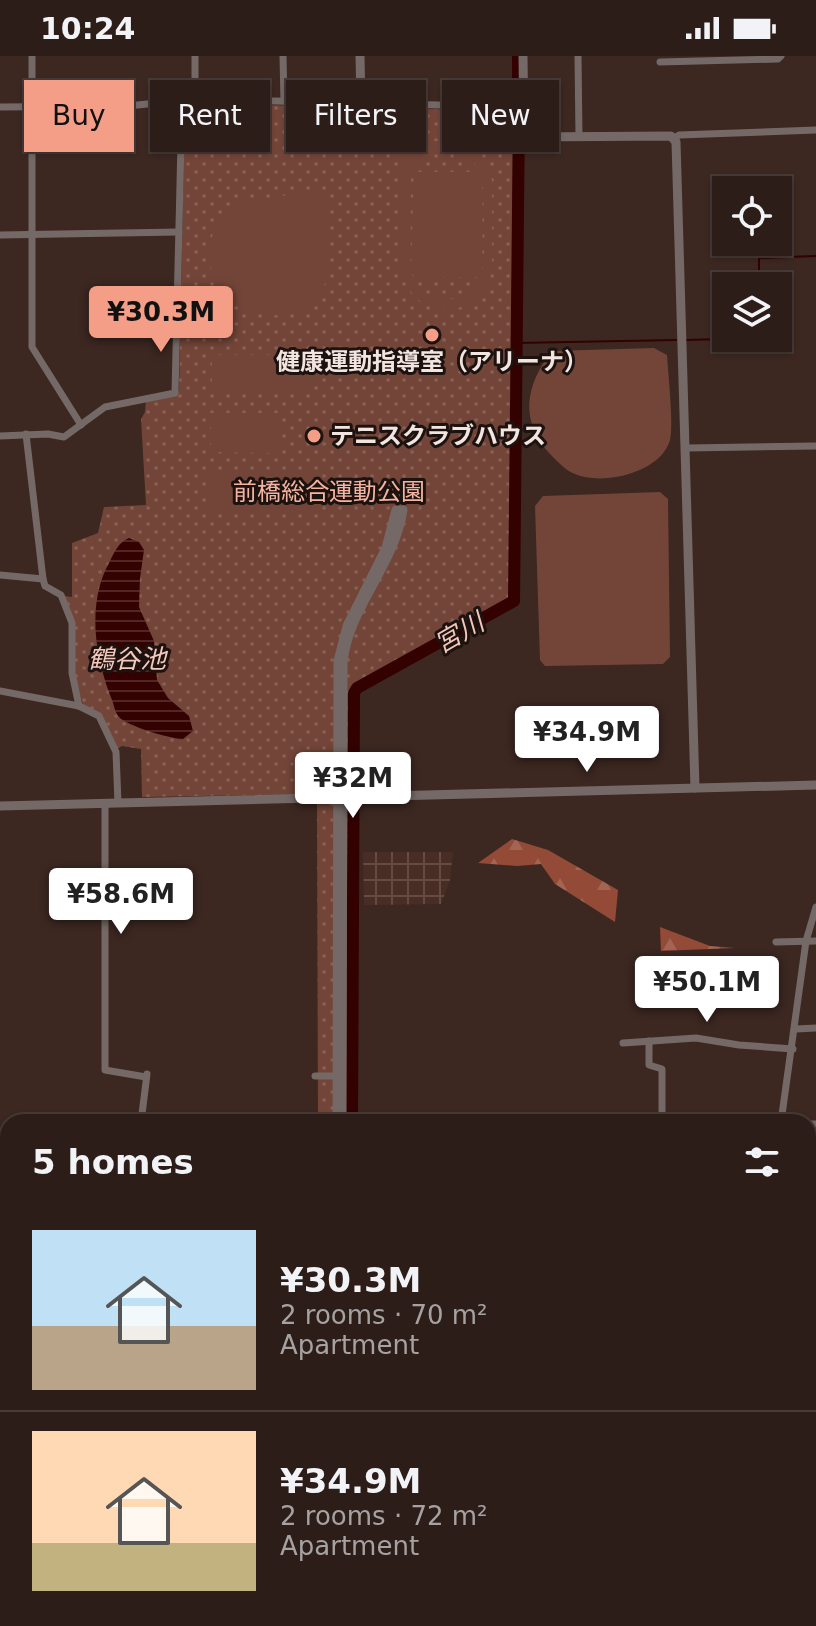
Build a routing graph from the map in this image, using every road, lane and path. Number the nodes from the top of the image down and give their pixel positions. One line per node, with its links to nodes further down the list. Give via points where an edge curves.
1 (32, 56): 9 (street)
2 (195, 56): 10 (street)
3 (283, 56): 14 (street)
4 (360, 56): 11 (street)
5 (523, 56): 12 (street)
6 (578, 56): 19 (street)
7 (781, 56): 8 (street)
8 (660, 62)
9 (32, 80)
10 (195, 80)
11 (361, 80)
12 (523, 80)
13 (270, 101): 14 (street)
14 (284, 101)
15 (0, 107): 16 (street)
16 (24, 107)
17 (816, 130): 20 (street)
18 (559, 137): 19 (street)
19 (579, 137): 20 (street)
20 (675, 138): 30 (street)
21 (33, 152): 24 (street)
22 (181, 152): 23 (street)
23 (179, 232): 24 (street); 26 (street, via 175,393 105,407)
24 (32, 234): 25 (street); 26 (street, via 32,347)
25 (0, 235)
26 (81, 425): 27 (street, via 64,437)
27 (26, 434): 28 (street); 32 (street)
28 (0, 436)
29 (816, 446): 30 (street)
30 (687, 448): 36 (street)
31 (0, 575): 32 (street)
32 (43, 579): 34 (street, via 61,595 72,623 72,673)
33 (0, 691): 34 (street)
34 (79, 706): 39 (street, via 99,716 116,752)
35 (816, 785): 36 (street)
36 (695, 788): 37 (street)
37 (346, 797): 37 (street, via 340,647 386,548 396,510 403,510 393,550 346,640); 39 (street); 51 (street)
38 (105, 803): 39 (street); 40 (street); 52 (street, via 105,1070 146,1075)
39 (118, 803)
40 (0, 806)
41 (816, 907): 42 (street)
42 (806, 941): 43 (street); 44 (street); 46 (street)
43 (816, 941)
44 (776, 942)
45 (816, 1028): 46 (street)
46 (796, 1029): 49 (street)
47 (649, 1041): 48 (street); 49 (street, via 696,1038); 54 (street, via 649,1065 662,1069)
48 (623, 1043)
49 (793, 1049): 55 (street)
50 (315, 1076): 51 (street)
51 (339, 1076): 53 (street)
52 (142, 1114)
53 (339, 1114)
54 (662, 1114)
55 (782, 1114)

